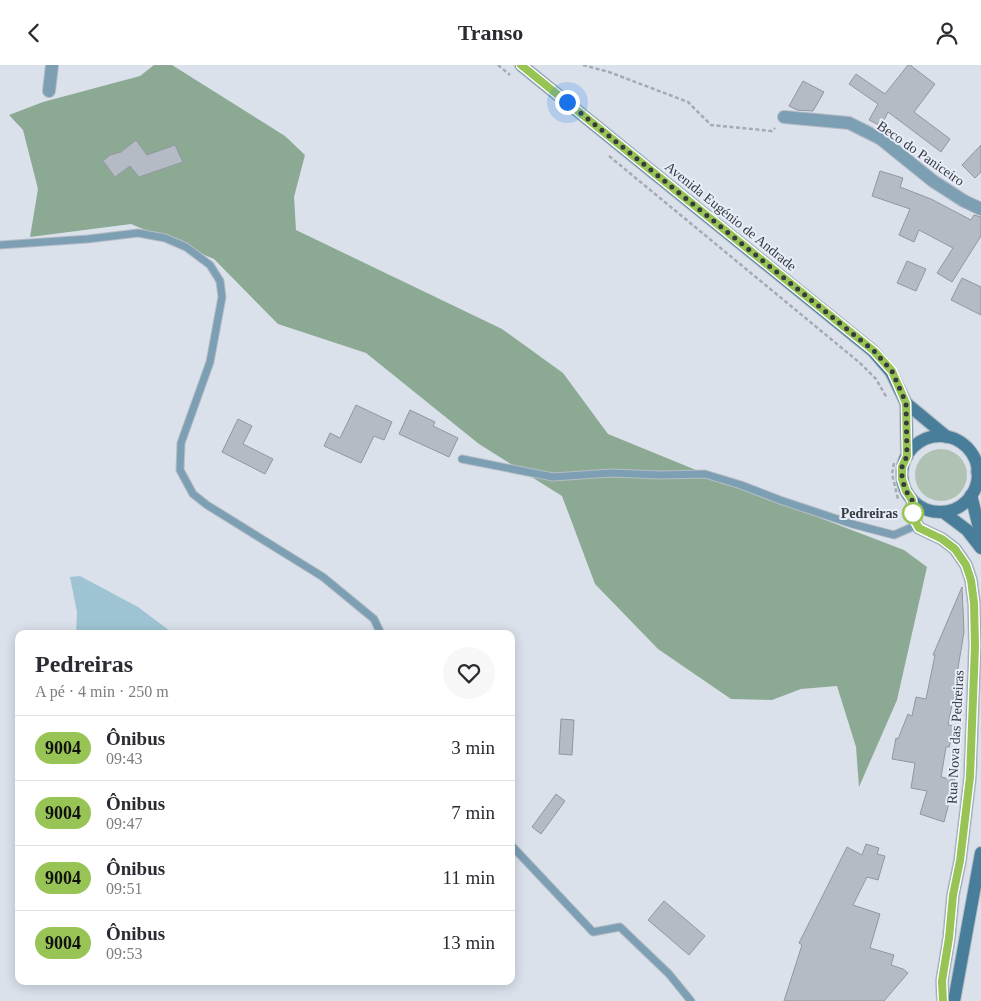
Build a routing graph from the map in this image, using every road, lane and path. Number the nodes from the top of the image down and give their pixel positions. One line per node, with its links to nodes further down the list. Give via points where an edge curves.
1 (52, 65): 6 (street)
2 (498, 65): 5 (path)
3 (521, 65): 11 (main road, Avenida Eugénio de Andrade, via 874,351 892,371)
4 (583, 65): 7 (path, via 688,102 711,125 772,131)
5 (510, 75)
6 (49, 91)
7 (784, 117): 9 (street, Beco do Paniceiro, via 849,123 881,139 933,181)
8 (606, 153): 12 (path, via 860,363 876,379)
9 (981, 209)
10 (0, 245): 24 (lane, via 138,233 165,238 186,247 210,265 220,281 222,297 210,362 181,443 180,470 193,494 323,577 374,619)
11 (906, 403): 13 (main road, Avenida Eugénio de Andrade); 14 (main road, Avenida Eugénio de Andrade)
12 (890, 405)
13 (948, 437): 14 (main road, via 924,439); 16 (main road, Avenida Eugénio de Andrade, via 960,441 969,450)
14 (901, 457): 18 (path, via 892,474); 19 (main road, Avenida Eugénio de Andrade, via 902,479)
15 (462, 459): 21 (lane, via 553,477 611,473 705,474 894,535)
16 (979, 472): 17 (main road, Avenida Eugénio de Andrade)
17 (971, 495): 20 (main road, via 964,503); 22 (main road, Avenida Eugénio de Andrade)
18 (898, 500)
19 (912, 500): 20 (main road, via 921,507); 21 (street)
20 (943, 512): 23 (main road, via 967,530)
21 (917, 525): 28 (street, Rua Nova das Pedreiras, via 955,549 966,565 974,603 970,777 942,981)
22 (981, 536)
23 (981, 548)
24 (379, 630)
25 (515, 849): 27 (lane, via 593,932 620,927 669,974)
26 (980, 859): 29 (main road)
27 (691, 1001)
28 (944, 1001)
29 (954, 1001)

